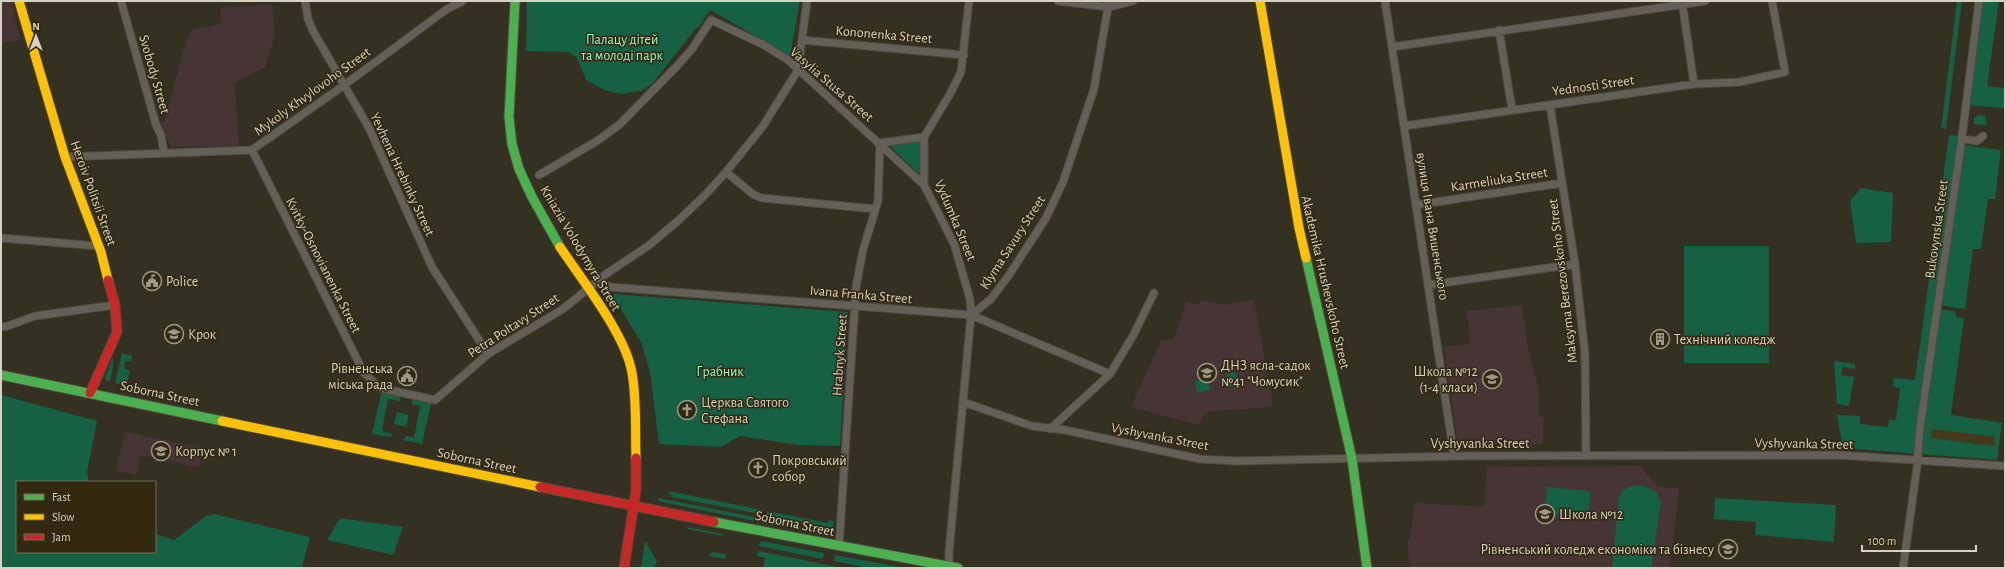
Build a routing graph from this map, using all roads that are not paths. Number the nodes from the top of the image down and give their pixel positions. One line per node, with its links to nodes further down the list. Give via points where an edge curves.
1 (19, 1): 33 (main road, Heroiv Politsii Street)
2 (121, 1): 32 (street, Svobody Street, via 161,135)
3 (305, 1): 23 (street, Yevhena Hrebinky Street, via 313,31)
4 (463, 1): 23 (street, Mykoly Khvylovoho Street, via 442,12)
5 (515, 1): 45 (main road, Kniazia Volodymyra Street, via 509,118 512,144 532,197 554,237)
6 (807, 1): 18 (street)
7 (969, 1): 20 (street)
8 (1058, 1): 16 (street)
9 (1133, 1): 16 (street)
10 (1260, 1): 60 (main road, Akademika Hrushevskoho Street, via 1297,221)
11 (1385, 1): 19 (street, вулиця Івана Вишенського)
12 (1705, 1): 15 (street)
13 (1772, 1): 22 (street, Yednosti Street, via 1785,72 1740,82)
14 (1979, 1): 29 (street, Bukovynska Street)
15 (1682, 3): 17 (street); 22 (street)
16 (1109, 4): 49 (street, Klyma Savury Street, via 1099,68 1088,112 1053,205 1009,275 991,299)
17 (1499, 30): 19 (street); 25 (street)
18 (802, 40): 20 (street, Kononenka Street); 21 (street)
19 (1392, 47): 26 (street, вулиця Івана Вишенського)
20 (964, 55): 28 (street, via 961,72)
21 (798, 70): 30 (street, Vasylia Stusa Street); 34 (street, Petra Poltavy Street, via 762,126); 35 (street, Vasylia Stusa Street, via 788,60 762,44 710,20 692,49 620,125)
22 (1694, 84): 24 (street, Yednosti Street)
23 (343, 86): 31 (street, Mykoly Khvylovoho Street); 51 (street, Yevhena Hrebinky Street, via 369,128 432,267)
24 (1550, 105): 25 (street, Yednosti Street); 36 (street, Maksyma Berezovskoho Street)
25 (1512, 110): 26 (street, Yednosti Street)
26 (1404, 126): 38 (street, вулиця Івана Вишенського)
27 (1983, 136): 29 (street, via 1977,141)
28 (924, 137): 30 (street); 37 (street, Vydumka Street)
29 (1962, 139): 61 (street, Bukovynska Street, via 1935,316)
30 (880, 143): 37 (street, Vasylia Stusa Street); 39 (street, Hrabnyk Street, via 880,186)
31 (252, 150): 32 (street, Mykoly Khvylovoho Street); 55 (street, Kvitky-Osnovianenka Street, via 364,373 380,388)
32 (164, 153): 33 (street, Mykoly Khvylovoho Street)
33 (64, 157): 41 (main road, Heroiv Politsii Street)
34 (726, 172): 39 (street, via 754,195 762,198); 43 (street, Petra Poltavy Street, via 679,220 648,246 606,274)
35 (539, 175)
36 (1562, 183): 38 (street, Karmeliuka Street); 42 (street, Maksyma Berezovskoho Street)
37 (924, 185): 49 (street, Vydumka Street, via 954,244 970,299)
38 (1416, 205): 44 (street, вулиця Івана Вишенського)
39 (875, 209): 48 (street, Hrabnyk Street, via 859,266)
40 (1, 238): 41 (street)
41 (98, 246): 47 (main road, Heroiv Politsii Street)
42 (1575, 264): 44 (street); 59 (street, Maksyma Berezovskoho Street, via 1585,354)
43 (599, 282): 45 (street, Petra Poltavy Street); 48 (street, Ivana Franka Street, via 610,287)
44 (1429, 286): 58 (street, вулиця Івана Вишенського)
45 (588, 288): 51 (street, Petra Poltavy Street, via 563,309); 63 (main road, Kniazia Volodymyra Street, via 618,335 632,372 636,443 636,490)
46 (1154, 293): 52 (street)
47 (115, 305): 50 (street, via 35,316 5,327); 54 (main road, Heroiv Politsii Street, via 117,332)
48 (855, 306): 49 (street, Ivana Franka Street); 64 (street, Hrabnyk Street)
49 (971, 315): 52 (street, Ivana Franka Street); 56 (street)
50 (1, 326)
51 (488, 354): 55 (street, Petra Poltavy Street)
52 (1110, 374): 57 (street)
53 (1, 375): 54 (main road, Soborna Street)
54 (90, 393): 63 (main road, Soborna Street)
55 (435, 400)
56 (962, 402): 57 (street, Vyshyvanka Street, via 1032,426); 66 (street, via 949,552)
57 (1050, 429): 60 (street, Vyshyvanka Street, via 1200,459)
58 (1454, 456): 59 (street, Vyshyvanka Street); 60 (street, Vyshyvanka Street)
59 (1586, 456): 61 (street, Vyshyvanka Street, via 1839,455)
60 (1352, 459): 67 (main road, Akademika Hrushevskoho Street)
61 (1917, 460): 62 (street, Vyshyvanka Street); 68 (street, Bukovynska Street)
62 (2005, 466)
63 (633, 506): 64 (main road, Soborna Street); 65 (main road, Kniazia Volodymyra Street)
64 (839, 547): 66 (main road, Soborna Street)
65 (624, 568)
66 (952, 568)
67 (1367, 568)
68 (1903, 568)

